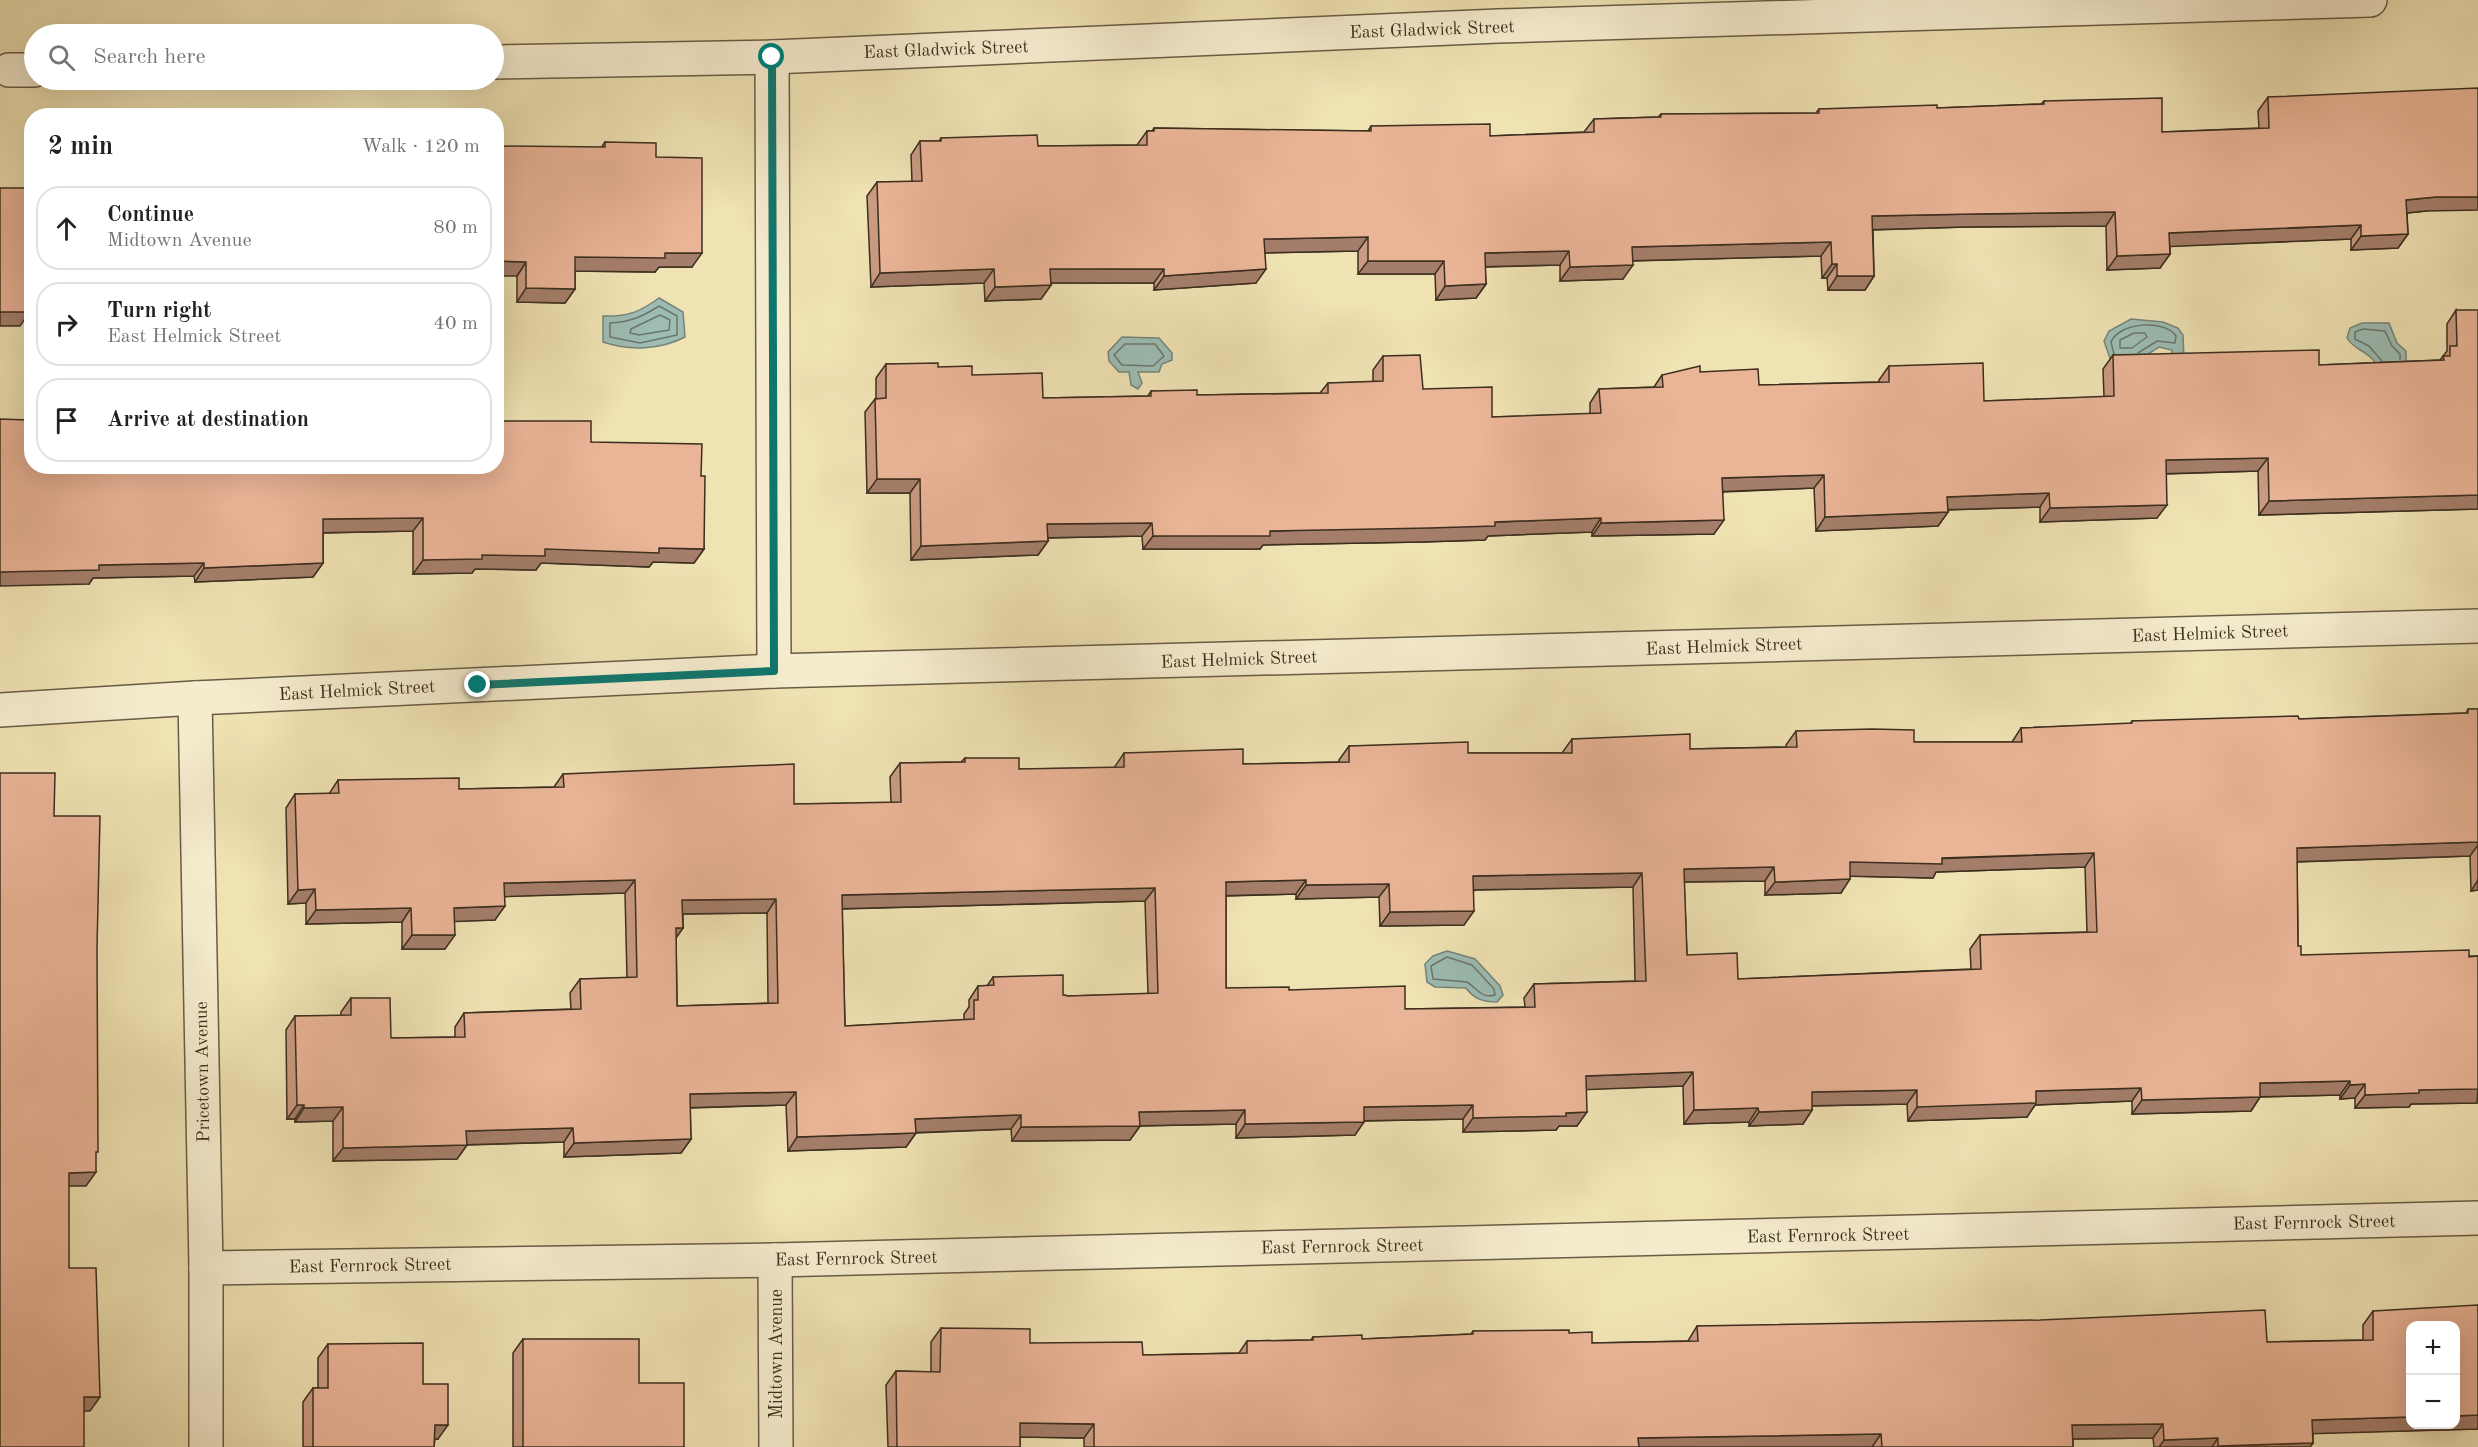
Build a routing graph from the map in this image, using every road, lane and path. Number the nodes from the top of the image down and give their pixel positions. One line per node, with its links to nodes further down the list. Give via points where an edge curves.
1 (2370, 0): 2 (street, East Gladwick Street, via 1510,25)
2 (772, 57): 3 (street, East Gladwick Street); 5 (street)
3 (504, 62)
4 (2478, 626): 5 (street, East Helmick Street)
5 (774, 671): 6 (street, East Helmick Street)
6 (195, 698): 7 (street, East Helmick Street); 10 (street, Pricetown Avenue)
7 (0, 710)
8 (2478, 1218): 9 (street, East Fernrock Street)
9 (775, 1260): 10 (street, East Fernrock Street); 12 (street, Midtown Avenue)
10 (206, 1268): 11 (street, Pricetown Avenue)
11 (206, 1447)
12 (776, 1447)

